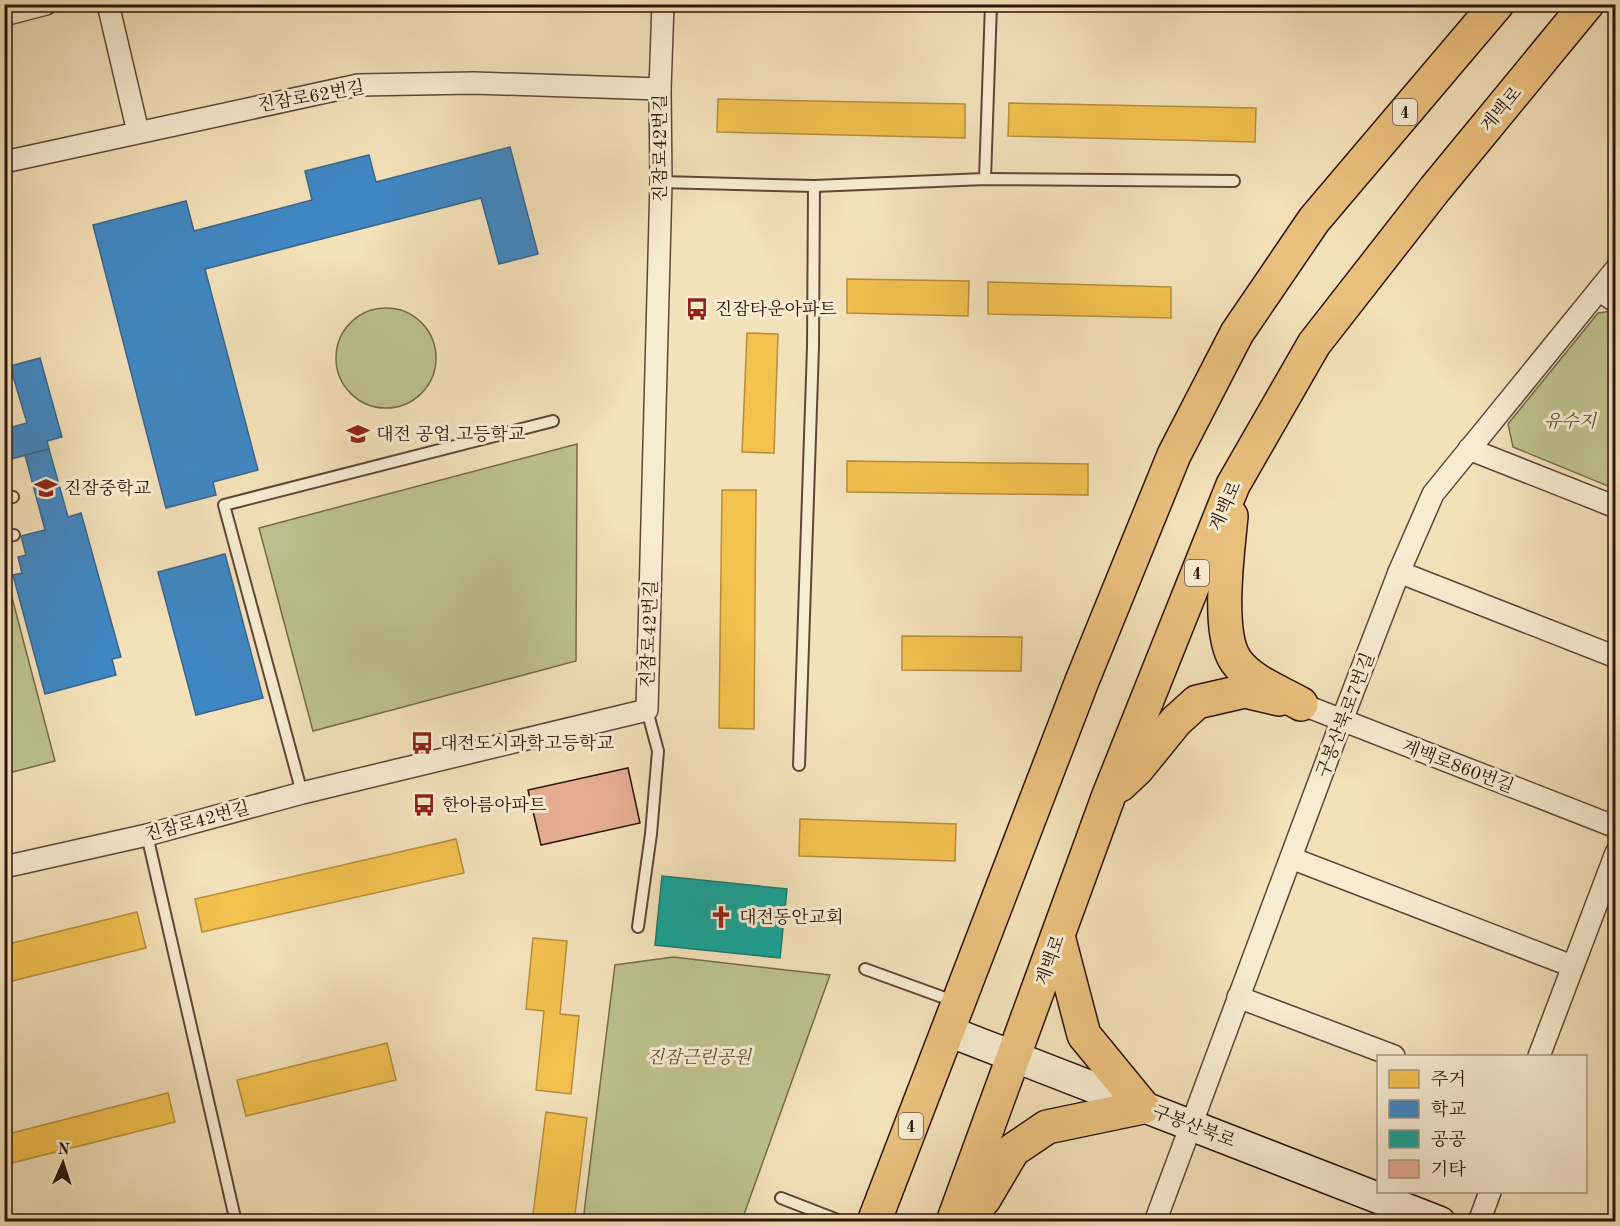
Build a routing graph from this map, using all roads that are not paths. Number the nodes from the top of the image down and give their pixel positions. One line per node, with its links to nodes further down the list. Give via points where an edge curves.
1 (46, 4): 7 (street)
2 (108, 4): 9 (street)
3 (663, 4): 8 (street, 진잠로42번길)
4 (991, 4): 11 (lane)
5 (1497, 4): 39 (main road, 4, via 1314,220 1237,333 1173,455)
6 (1587, 4): 19 (main road, 계백로 / 4, via 1434,189 1314,344)
7 (4, 15)
8 (660, 89): 9 (street, 진잠로62번길, via 474,83 358,86); 13 (street, 진잠로42번길)
9 (138, 132): 10 (street, 진잠로62번길)
10 (4, 162)
11 (985, 179): 12 (lane); 14 (lane)
12 (1234, 181)
13 (661, 182): 14 (lane); 24 (street, 진잠로42번길)
14 (814, 186): 26 (lane)
15 (1616, 269): 16 (street, 구봉산북로7번길)
16 (1607, 296): 18 (street, 구봉산북로7번길)
17 (553, 421): 27 (lane, via 224,505)
18 (1469, 449): 20 (street); 21 (street, 구봉산북로7번길, via 1433,494)
19 (1233, 485): 23 (main road, via 1226,571 1228,645 1236,662 1251,676); 28 (main road, 계백로 / 4)
20 (1616, 507)
21 (1399, 572): 22 (street); 25 (street, 구봉산북로7번길)
22 (1616, 657)
23 (1301, 704): 25 (street, 계백로860번길); 28 (main road, via 1245,691 1197,702)
24 (647, 710): 27 (street, 진잠로42번길); 34 (lane, via 658,751)
25 (1342, 720): 29 (street, 계백로860번길); 32 (street, 구봉산북로7번길)
26 (799, 765)
27 (302, 793): 30 (street, 진잠로42번길)
28 (1109, 795): 35 (main road, 계백로 / 4)
29 (1616, 827)
30 (147, 835): 33 (street, 진잠로42번길); 47 (lane, via 235,1218)
31 (1616, 853): 36 (street)
32 (1291, 858): 36 (street); 38 (street, 구봉산북로7번길)
33 (4, 867)
34 (638, 927)
35 (1059, 936): 42 (main road, 계백로 / 4); 43 (main road, via 1084,1035)
36 (1572, 966): 41 (street)
37 (865, 969): 39 (lane)
38 (1238, 997): 40 (street); 44 (street, 구봉산북로7번길)
39 (954, 1017): 42 (street, 구봉산북로); 49 (main road, 4)
40 (1391, 1055)
41 (1539, 1055)
42 (1015, 1056): 43 (street, 구봉산북로); 50 (main road, 계백로 / 4)
43 (1143, 1107): 44 (street, 구봉산북로); 51 (main road, via 1047,1127 1013,1149 984,1199)
44 (1191, 1125): 52 (street, 구봉산북로7번길); 53 (street, 구봉산북로)
45 (1489, 1193): 54 (street)
46 (781, 1198): 48 (lane)
47 (221, 1221)
48 (843, 1221)
49 (874, 1221)
50 (953, 1221)
51 (965, 1221)
52 (1155, 1221)
53 (1440, 1221)
54 (1479, 1221)

